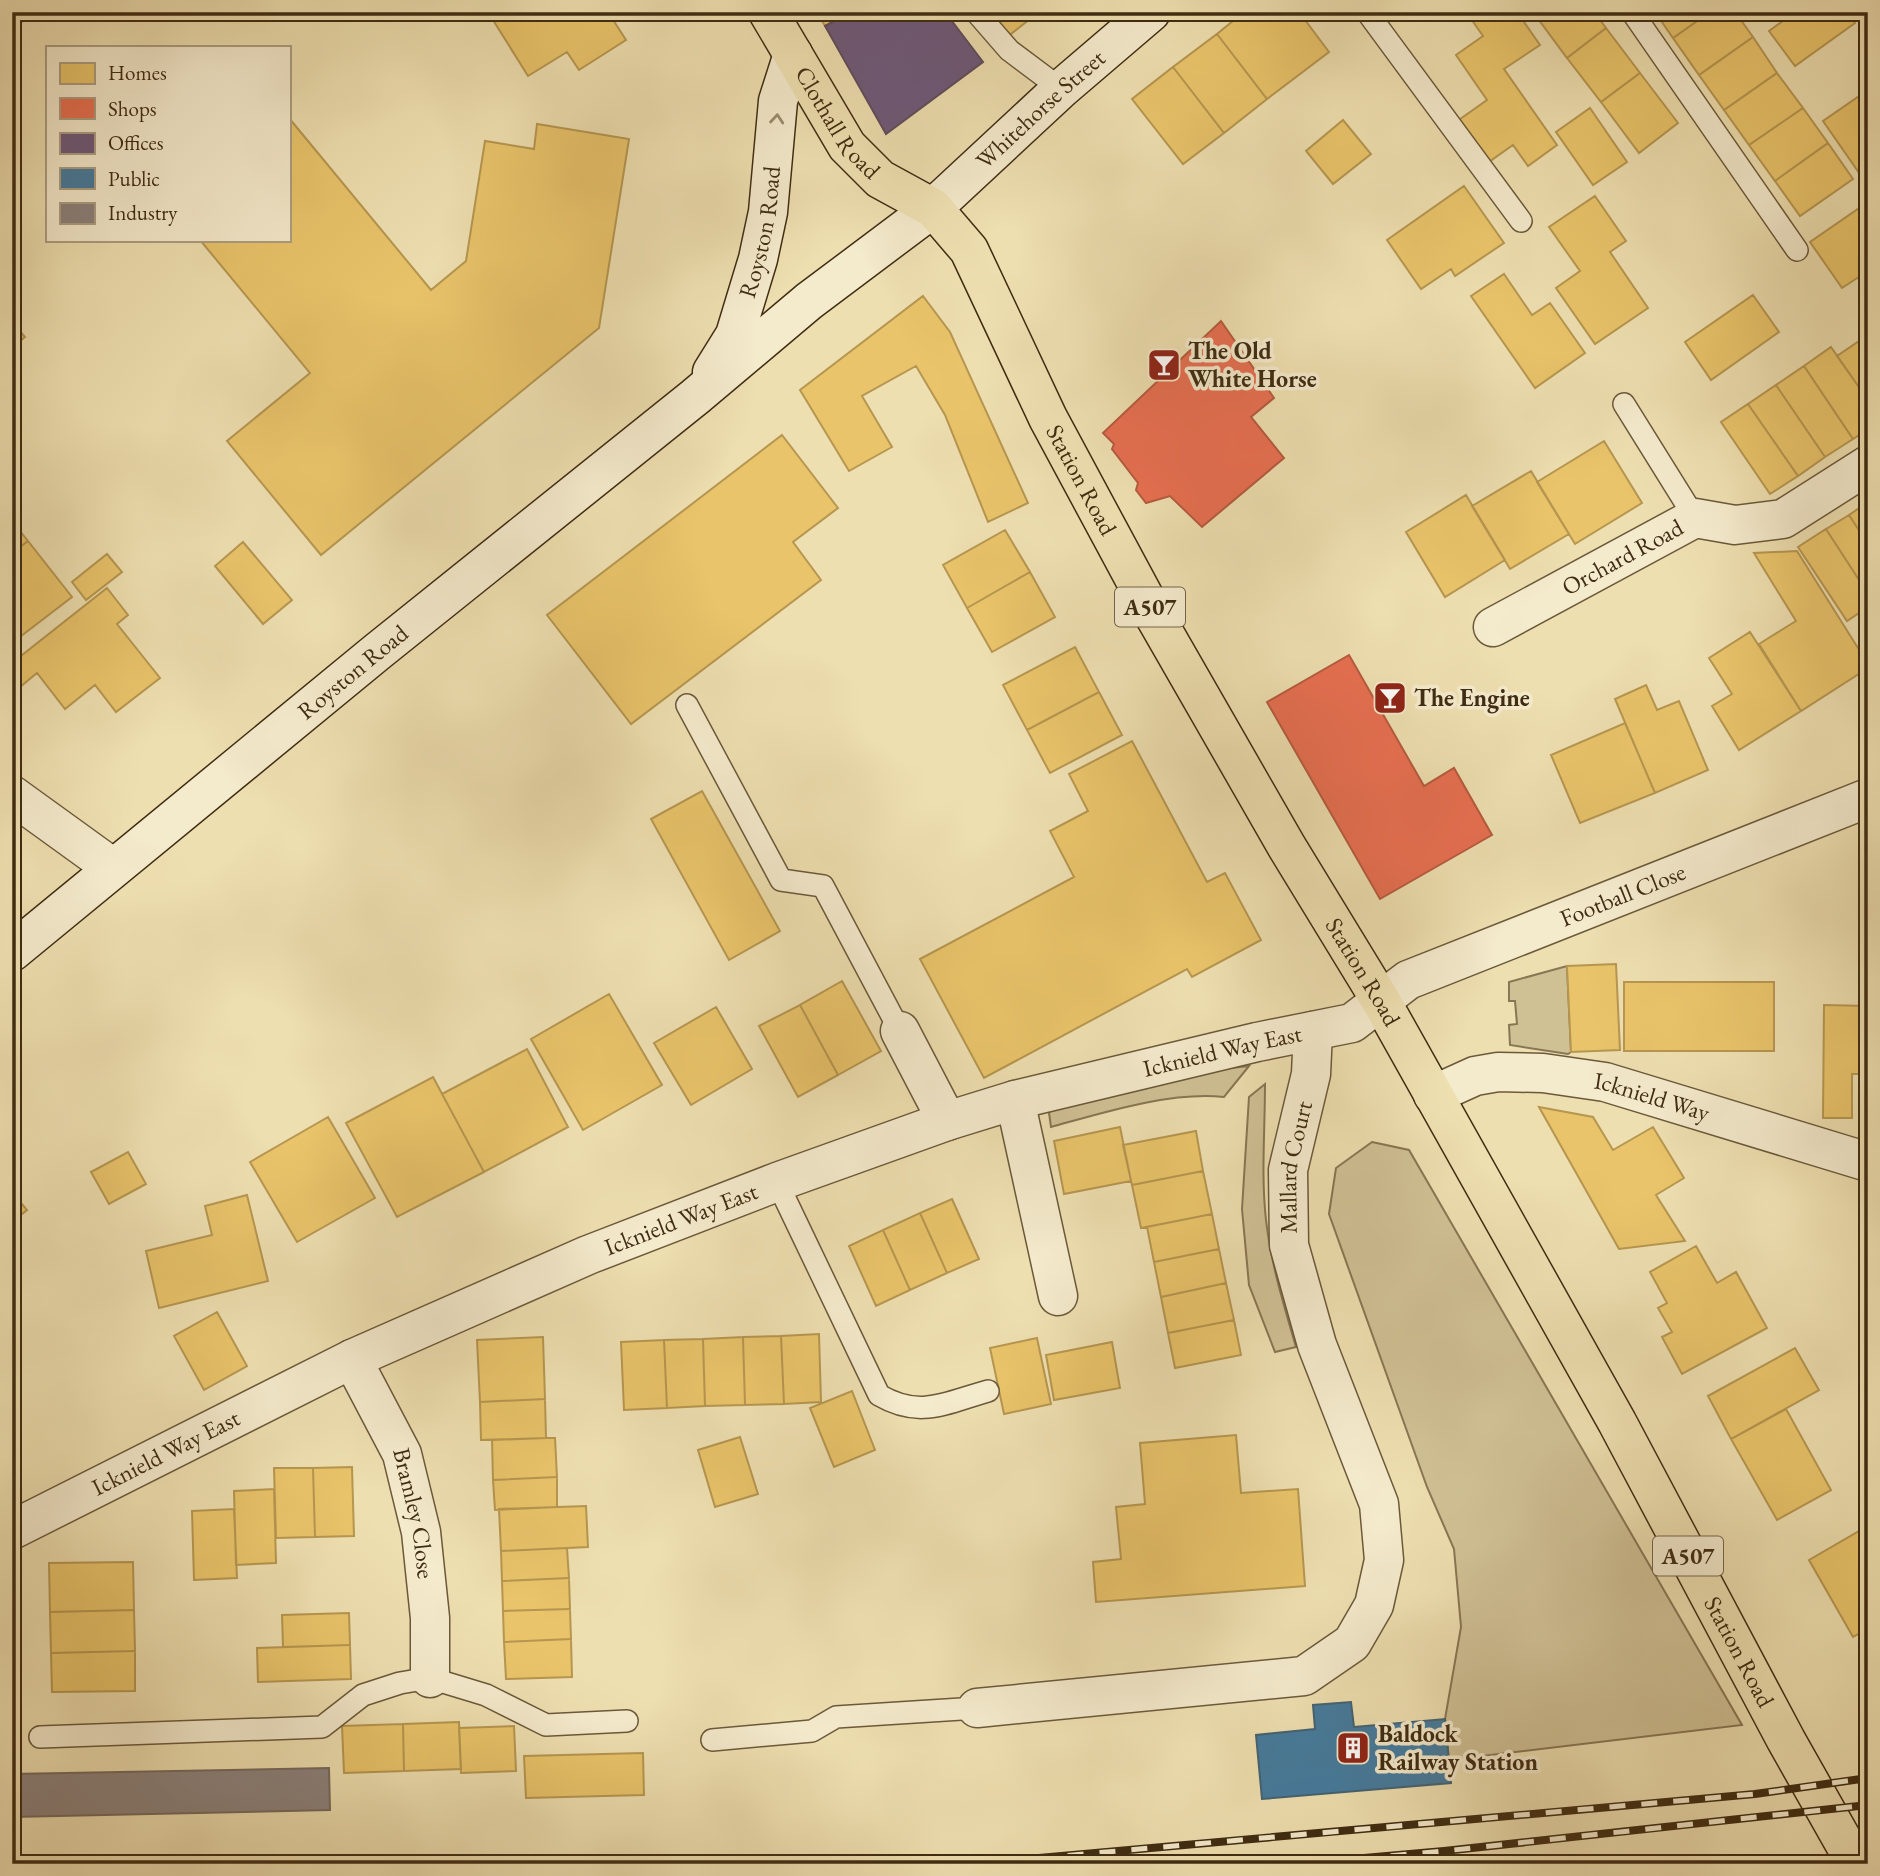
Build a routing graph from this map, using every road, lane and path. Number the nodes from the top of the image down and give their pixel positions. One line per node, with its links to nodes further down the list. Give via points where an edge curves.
1 (768, 12): 6 (main road, Clothall Road / A507)
2 (976, 12): 7 (lane, via 1009,50)
3 (1151, 12): 7 (street, Whitehorse Street)
4 (1367, 12): 9 (lane)
5 (1632, 12): 10 (lane)
6 (793, 54): 8 (main road, Clothall Road / A507, via 847,146 880,179); 11 (street, Royston Road, one-way to 6, via 735,335 758,259 768,212 778,102)
7 (1061, 89): 8 (street, Whitehorse Street)
8 (933, 208): 11 (street, Royston Road, via 809,300); 21 (main road, Station Road / A507, via 969,250 1048,418 1155,617)
9 (1521, 220)
10 (1797, 250)
11 (695, 397): 19 (street, Royston Road)
12 (1624, 404): 14 (lane)
13 (1868, 465): 14 (street, Orchard Road, via 1783,520 1735,525)
14 (1695, 519): 15 (street, Orchard Road)
15 (1493, 626)
16 (687, 705): 22 (lane, via 781,880 823,886)
17 (12, 795): 19 (street)
18 (1868, 797): 21 (street, Football Close, via 1408,980)
19 (113, 868): 20 (street, Royston Road)
20 (12, 953)
21 (1381, 1001): 23 (street, Icknield Way East, via 1352,1023); 24 (main road, Station Road / A507)
22 (900, 1031): 26 (street)
23 (1312, 1031): 25 (street, Icknield Way East); 34 (street, Mallard Court, via 1311,1074 1288,1170 1289,1245 1317,1345 1379,1504 1384,1560 1374,1605 1352,1643 1304,1676)
24 (1433, 1095): 27 (street, Icknield Way, via 1475,1076 1498,1072 1605,1082); 38 (main road, Station Road / A507)
25 (1015, 1100): 26 (street, Icknield Way East); 29 (street)
26 (947, 1121): 28 (street, Icknield Way East)
27 (1868, 1162)
28 (777, 1182): 30 (street, Icknield Way East, via 588,1255); 31 (lane, via 879,1395 897,1406 922,1409)
29 (1058, 1296)
30 (352, 1359): 32 (street, Icknield Way East); 33 (street, Bramley Close, via 402,1454 418,1519 430,1618)
31 (988, 1391)
32 (12, 1530)
33 (430, 1678): 35 (lane, via 486,1695 546,1725); 36 (lane, via 363,1695 322,1727)
34 (977, 1708): 37 (lane, via 836,1717 812,1731)
35 (627, 1721)
36 (40, 1737)
37 (712, 1740)
38 (1856, 1864)

